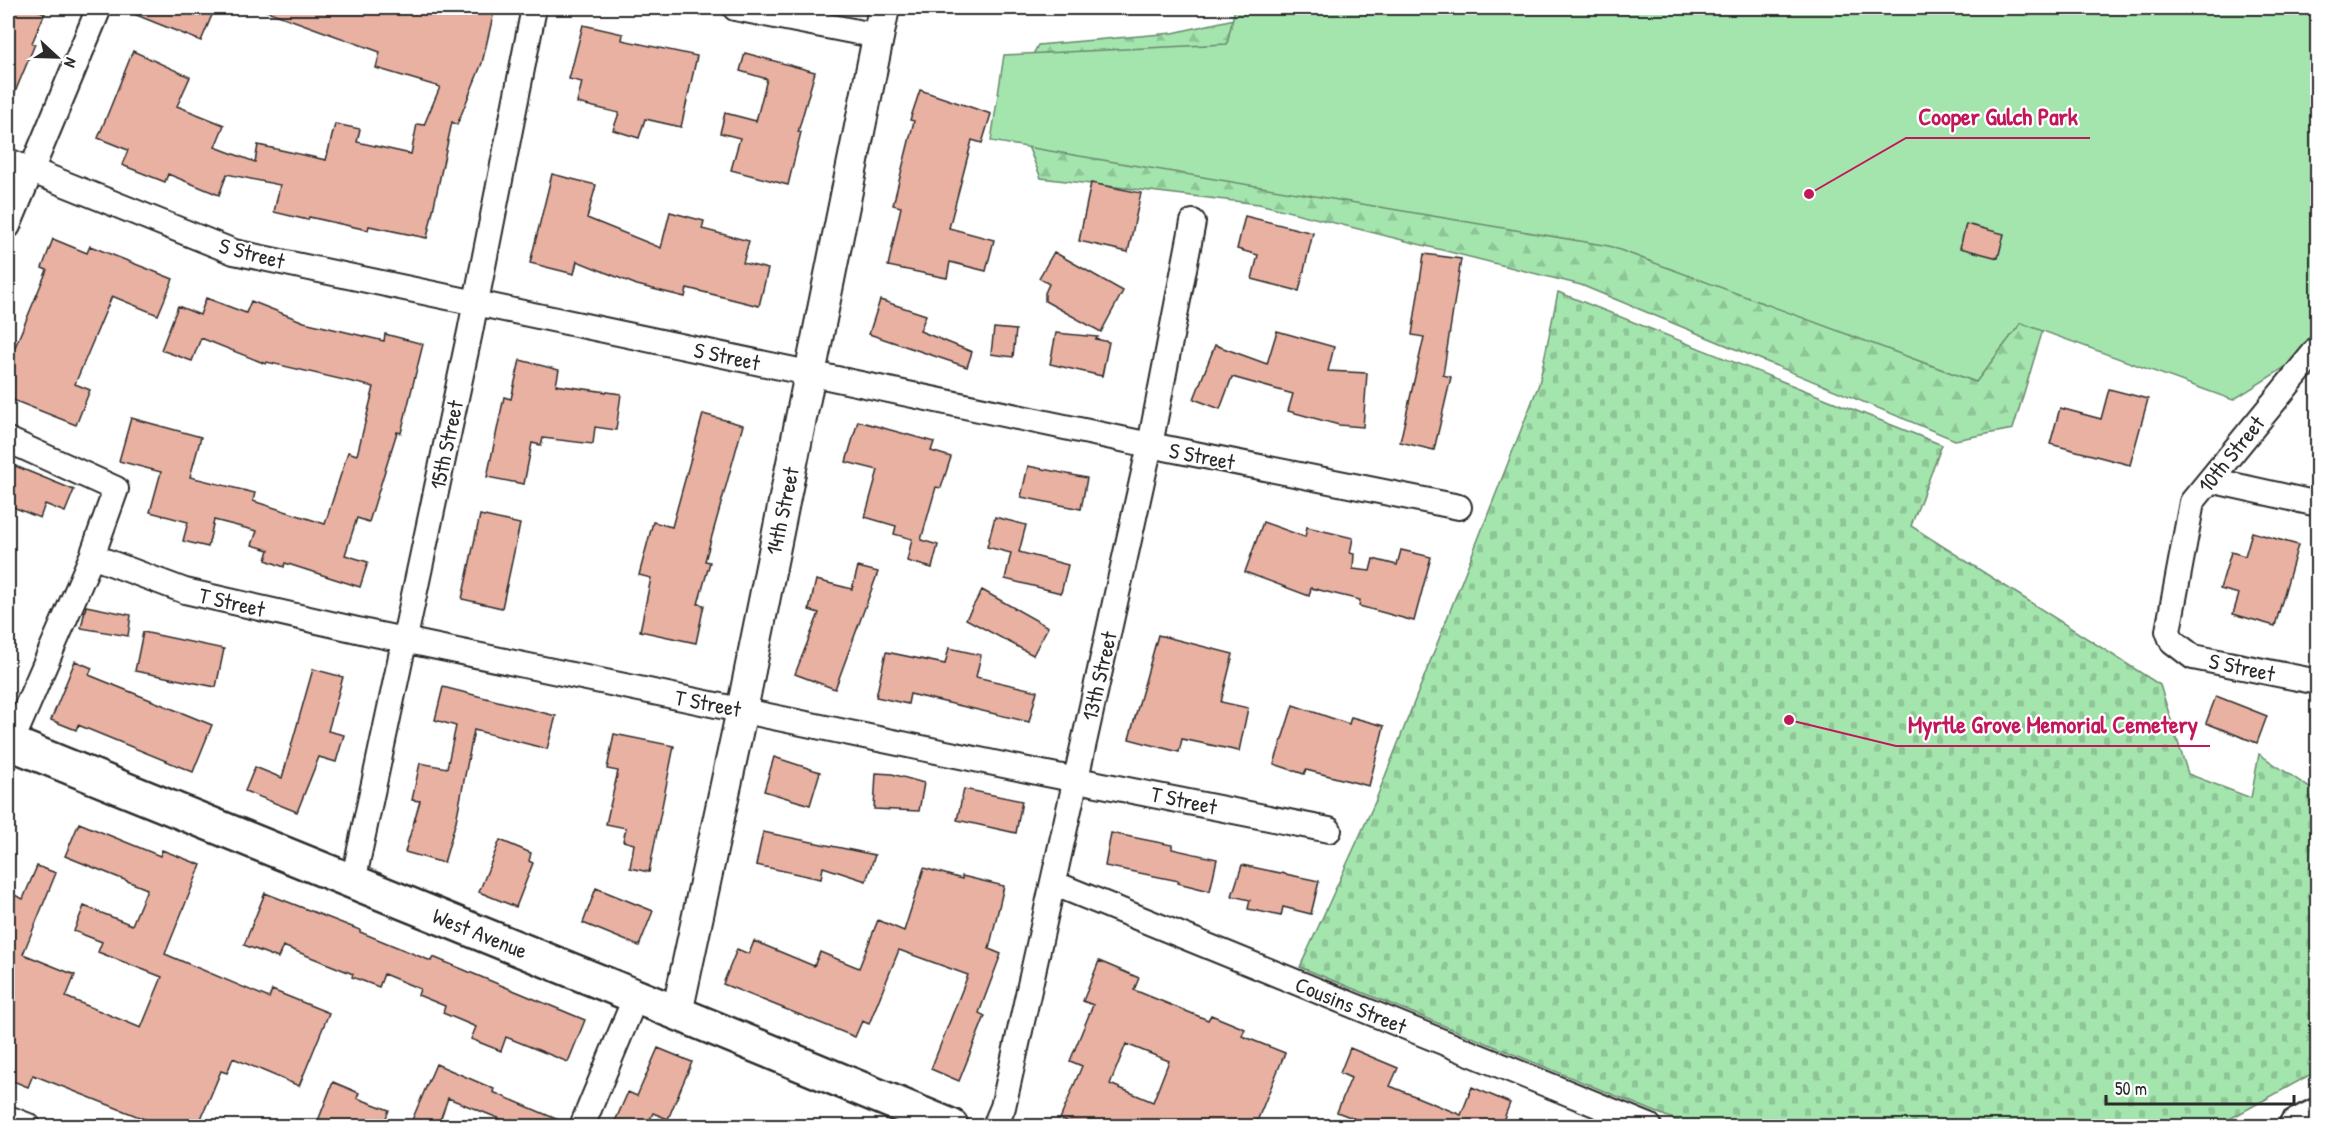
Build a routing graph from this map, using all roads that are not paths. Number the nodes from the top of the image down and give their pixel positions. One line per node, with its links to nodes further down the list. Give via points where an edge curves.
1 (534, 8): 9 (street, 15th Street)
2 (735, 8): 4 (street)
3 (91, 10): 6 (street)
4 (881, 22): 11 (street, 14th Street)
5 (8, 161): 6 (street, S Street)
6 (30, 170): 8 (street); 9 (street, S Street, via 234,252)
7 (1193, 222): 13 (street, 13th Street)
8 (8, 226)
9 (475, 302): 11 (street, S Street); 18 (street, 15th Street)
10 (2316, 350): 14 (street, 10th Street)
11 (810, 374): 13 (street, S Street); 21 (street, 14th Street)
12 (8, 440): 17 (street, via 116,489)
13 (1150, 445): 16 (street, S Street); 23 (street, 13th Street)
14 (2210, 480): 15 (street); 19 (street, 10th Street, via 2192,502 2169,621)
15 (2318, 504)
16 (1459, 507)
17 (92, 556): 18 (street, T Street, via 185,591); 22 (street)
18 (404, 640): 21 (street, T Street); 25 (street, 15th Street)
19 (2172, 641): 20 (street, S Street, via 2193,657)
20 (2318, 682)
21 (742, 710): 23 (street, T Street); 28 (street, 14th Street)
22 (9, 743): 25 (main road, West Avenue)
23 (1076, 778): 24 (street, T Street); 26 (street, 13th Street)
24 (1329, 830)
25 (353, 882): 27 (main road, West Avenue)
26 (1053, 883): 34 (street, 13th Street, via 1003,1107); 35 (street, Cousins Street)
27 (636, 996): 28 (main road, West Avenue); 32 (street)
28 (677, 1013): 33 (main road, West Avenue)
29 (2318, 1115): 36 (main road)
30 (8, 1118): 31 (street)
31 (28, 1126)
32 (582, 1126)
33 (951, 1126)
34 (994, 1126)
35 (1649, 1126)
36 (2296, 1126)

